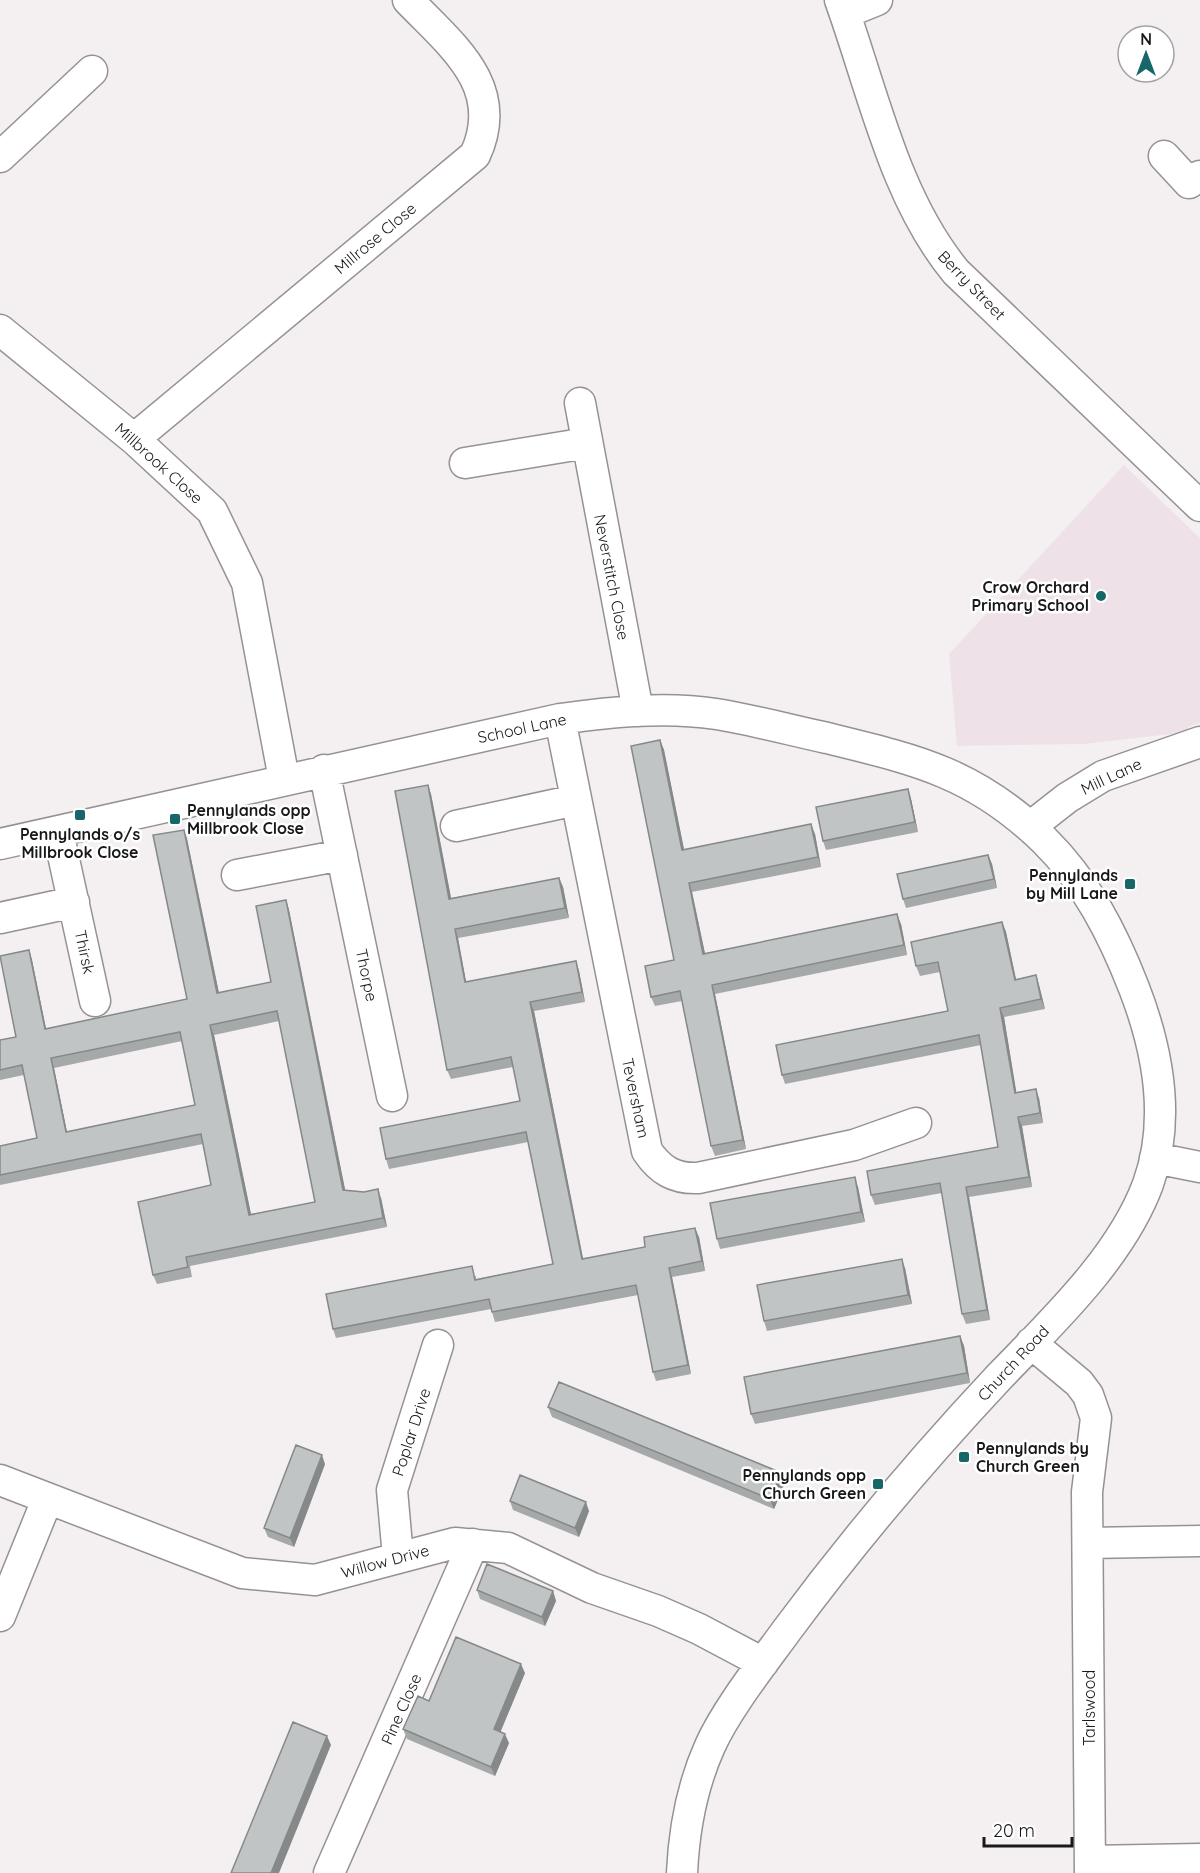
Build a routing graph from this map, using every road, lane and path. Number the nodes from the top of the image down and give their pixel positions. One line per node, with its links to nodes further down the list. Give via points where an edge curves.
1 (408, 0): 10 (street, Millrose Close, via 475,75 485,113 483,137 475,155)
2 (877, 0): 3 (street)
3 (842, 7): 13 (street, Berry Street, via 907,195 935,247 956,272)
4 (92, 70): 6 (street)
5 (1164, 156): 7 (street, via 1189,183)
6 (0, 157)
7 (1200, 176)
8 (0, 330): 10 (street, Millbrook Close)
9 (580, 403): 11 (street, Neverstitch Close)
10 (134, 439): 18 (street, Millbrook Close, via 212,511 247,583)
11 (586, 444): 12 (street); 14 (street, Neverstitch Close)
12 (465, 463)
13 (1200, 506)
14 (638, 711): 15 (street, School Lane); 21 (street, School Lane, via 713,714 923,762 978,788)
15 (560, 719): 17 (street, School Lane); 19 (street, Teversham)
16 (1200, 742): 21 (street, Mill Lane, via 1103,776)
17 (324, 770): 18 (street, School Lane); 24 (street, Thorpe)
18 (284, 779): 22 (street, School Lane)
19 (576, 800): 20 (street); 30 (street, Teversham, via 647,1151 655,1162 672,1175 698,1178 854,1145)
20 (456, 826)
21 (1030, 827): 31 (street, Church Road, via 1055,851 1094,905 1140,1004 1150,1036 1161,1105)
22 (58, 832): 23 (street, School Lane); 26 (street, Thirsk)
23 (0, 844)
24 (342, 855): 25 (street); 29 (street, Thorpe)
25 (237, 875)
26 (74, 902): 27 (street); 28 (street, Thirsk)
27 (0, 918)
28 (95, 1001)
29 (392, 1096)
30 (916, 1123)
31 (1155, 1158): 32 (street); 33 (street, Church Road, via 1136,1211 1119,1237 1085,1284)
32 (1200, 1167)
33 (1031, 1343): 38 (street, Tarlswood, via 1080,1383 1094,1408 1087,1492); 42 (street, Church Road, via 859,1535)
34 (438, 1345): 40 (street, Poplar Drive, via 392,1490)
35 (0, 1480): 36 (street, Willow Drive)
36 (47, 1500): 40 (street, Willow Drive, via 242,1573 315,1580); 41 (street)
37 (1200, 1541): 38 (street)
38 (1088, 1543): 44 (street, Tarlswood)
39 (473, 1544): 40 (street, Willow Drive, via 455,1543); 42 (street, Willow Drive, via 508,1548 592,1588 688,1624); 45 (street, Pine Close)
40 (398, 1557)
41 (0, 1616)
42 (763, 1663): 46 (street, Church Road, via 712,1740 697,1777)
43 (1200, 1860): 44 (street)
44 (1090, 1867)
45 (329, 1873)
46 (682, 1873)

